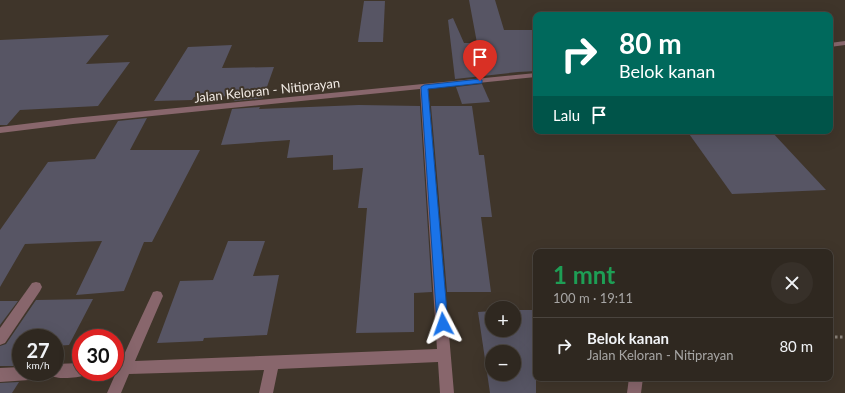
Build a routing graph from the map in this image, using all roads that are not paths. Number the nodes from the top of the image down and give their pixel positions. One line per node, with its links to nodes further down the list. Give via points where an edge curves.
1 (845, 43): 2 (street)
2 (833, 44)
3 (533, 75): 4 (street, Jalan Keloran - Nitiprayan)
4 (424, 87): 5 (street, Jalan Keloran - Nitiprayan, via 73,120); 9 (street)
5 (0, 130)
6 (36, 287): 8 (street)
7 (157, 296): 10 (street)
8 (0, 339)
9 (445, 355): 11 (street); 19 (street)
10 (124, 359)
11 (272, 363): 12 (street); 18 (street)
12 (124, 367)
13 (12, 374): 14 (street)
14 (0, 375)
15 (117, 381): 17 (street)
16 (636, 381): 20 (street)
17 (114, 393)
18 (266, 393)
19 (447, 393)
20 (634, 393)

